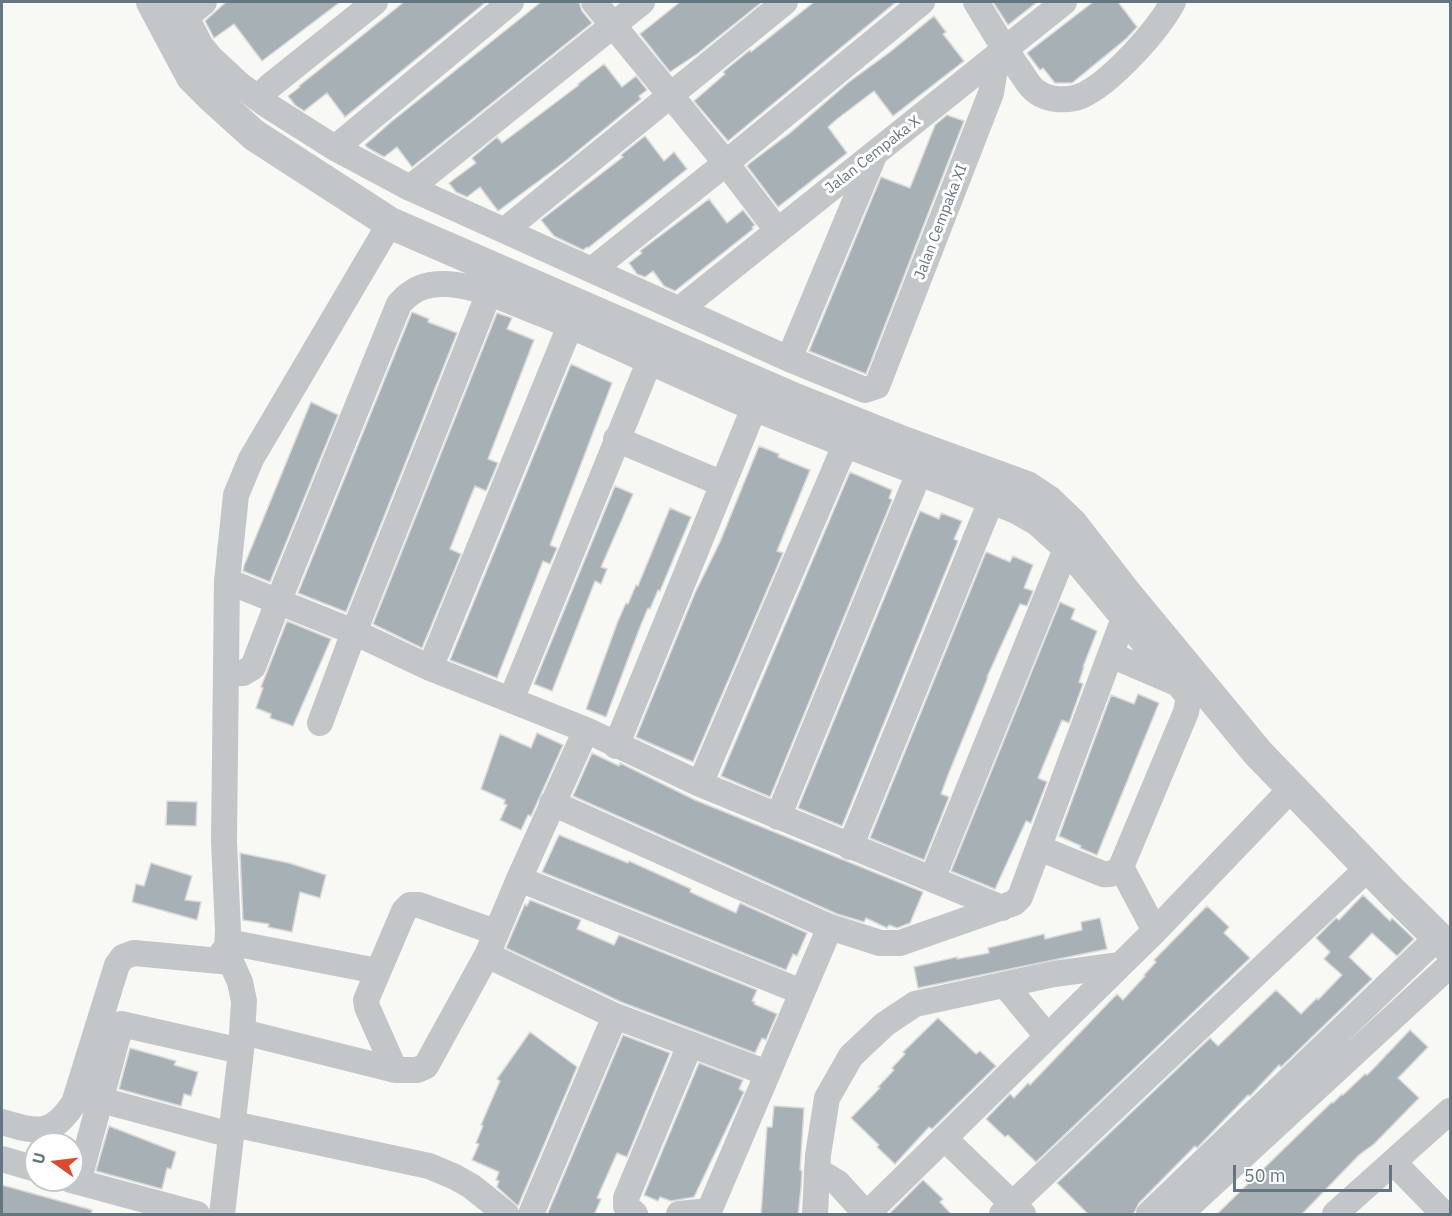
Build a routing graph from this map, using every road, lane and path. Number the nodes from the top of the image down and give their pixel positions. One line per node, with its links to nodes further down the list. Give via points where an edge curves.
1 (152, 2): 21 (street, via 192,77 212,97 254,135)
2 (204, 2): 12 (street)
3 (375, 2): 16 (street)
4 (511, 2): 17 (street)
5 (594, 2): 13 (street)
6 (642, 2): 13 (street)
7 (785, 2): 15 (street)
8 (922, 2): 19 (street)
9 (976, 2): 14 (street)
10 (1064, 2): 14 (street, Jalan Cempaka X)
11 (1173, 2): 14 (street, via 1155,30 1097,86 1081,96 1056,99 1040,94)
12 (182, 10): 16 (street, via 211,58)
13 (612, 25): 15 (street); 20 (street)
14 (1001, 53): 18 (street, Jalan Cempaka X); 28 (street, Jalan Cempaka XI, via 991,93 877,386 857,389)
15 (669, 95): 19 (street); 22 (street)
16 (257, 98): 17 (street)
17 (335, 148): 20 (street)
18 (875, 154): 23 (street, Jalan Cempaka X); 28 (street)
19 (726, 163): 23 (street); 24 (street)
20 (410, 188): 22 (street)
21 (390, 223): 30 (street); 39 (street, via 242,477 234,506)
22 (504, 230): 24 (street)
23 (777, 230): 26 (street, Jalan Cempaka X)
24 (593, 269): 26 (street)
25 (489, 293): 27 (street); 40 (street, via 446,284 426,285 413,290 399,304); 42 (street)
26 (680, 309): 28 (street)
27 (570, 326): 29 (street); 45 (street)
28 (789, 359)
29 (650, 360): 30 (street); 32 (street)
30 (708, 374): 31 (street); 37 (street, via 788,396 1027,487)
31 (754, 408): 33 (street); 35 (street)
32 (616, 439): 35 (street); 48 (street)
33 (846, 443): 34 (street); 52 (street)
34 (919, 473): 36 (street); 55 (street)
35 (723, 484): 51 (street)
36 (991, 501): 37 (street); 56 (street)
37 (1033, 506): 38 (street, via 1037,523); 43 (street, via 1072,524)
38 (1066, 549): 41 (street); 61 (street)
39 (227, 581): 40 (street); 46 (street)
40 (278, 602): 42 (street); 46 (street, via 254,667)
41 (1124, 618): 43 (street); 44 (street)
42 (354, 632): 45 (street); 49 (street)
43 (1155, 641): 47 (street); 53 (street)
44 (1111, 655): 47 (street); 57 (street)
45 (430, 668): 48 (street)
46 (226, 674): 67 (street, via 224,841)
47 (1180, 685): 58 (street, via 1188,697 1186,712)
48 (511, 700): 50 (street)
49 (320, 723)
50 (586, 730): 51 (street); 54 (street)
51 (616, 746): 52 (street)
52 (700, 784): 55 (street)
53 (1292, 788): 59 (street); 64 (street)
54 (552, 804): 60 (street); 63 (street)
55 (778, 817): 56 (street)
56 (850, 847): 61 (street)
57 (1039, 848): 58 (street, via 1103,874 1111,875); 62 (street, via 1020,897)
58 (1121, 867): 64 (street)
59 (1369, 867): 65 (street); 92 (street)
60 (519, 879): 66 (street); 72 (street)
61 (932, 879): 62 (street)
62 (1002, 908): 63 (street, via 900,943 880,943)
63 (830, 927): 72 (street)
64 (1155, 931): 68 (street)
65 (1444, 943): 101 (street)
66 (491, 944): 70 (street, via 419,906 410,905); 73 (street); 79 (street, via 426,1065 417,1070)
67 (229, 952): 70 (street); 75 (street, via 128,954 117,965); 77 (street, via 244,1001)
68 (1120, 965): 71 (street); 76 (street)
69 (1450, 965): 102 (street)
70 (377, 971): 79 (street, via 367,1007)
71 (1005, 985): 76 (street); 90 (street, via 915,1005 885,1024 851,1056 827,1098)
72 (802, 992): 80 (street)
73 (615, 1016): 78 (street); 96 (street)
74 (121, 1024): 75 (street, via 107,1023); 77 (street); 81 (street)
75 (95, 1035): 83 (street, via 74,1103 63,1119 52,1127 36,1130)
76 (1047, 1036): 85 (street)
77 (242, 1042): 79 (street); 84 (street)
78 (690, 1045): 80 (street); 97 (street, via 626,1198 626,1206)
79 (395, 1070)
80 (767, 1073): 98 (street, via 709,1211)
81 (101, 1100): 84 (street); 86 (street)
82 (1450, 1111): 88 (street)
83 (2, 1122)
84 (232, 1130): 94 (street); 95 (street, via 429,1166 471,1186)
85 (944, 1138): 92 (street); 100 (street)
86 (84, 1153)
87 (2, 1159): 89 (street)
88 (1393, 1162): 103 (street); 104 (street)
89 (24, 1165)
90 (817, 1170): 99 (street); 100 (street, via 838,1183)
91 (84, 1183): 93 (street)
92 (1013, 1211)
93 (198, 1215)
94 (222, 1215)
95 (506, 1215)
96 (531, 1215)
97 (635, 1215)
98 (679, 1215)
99 (815, 1215)
100 (866, 1215)
101 (1149, 1215)
102 (1180, 1215)
103 (1335, 1215)
104 (1444, 1215)

